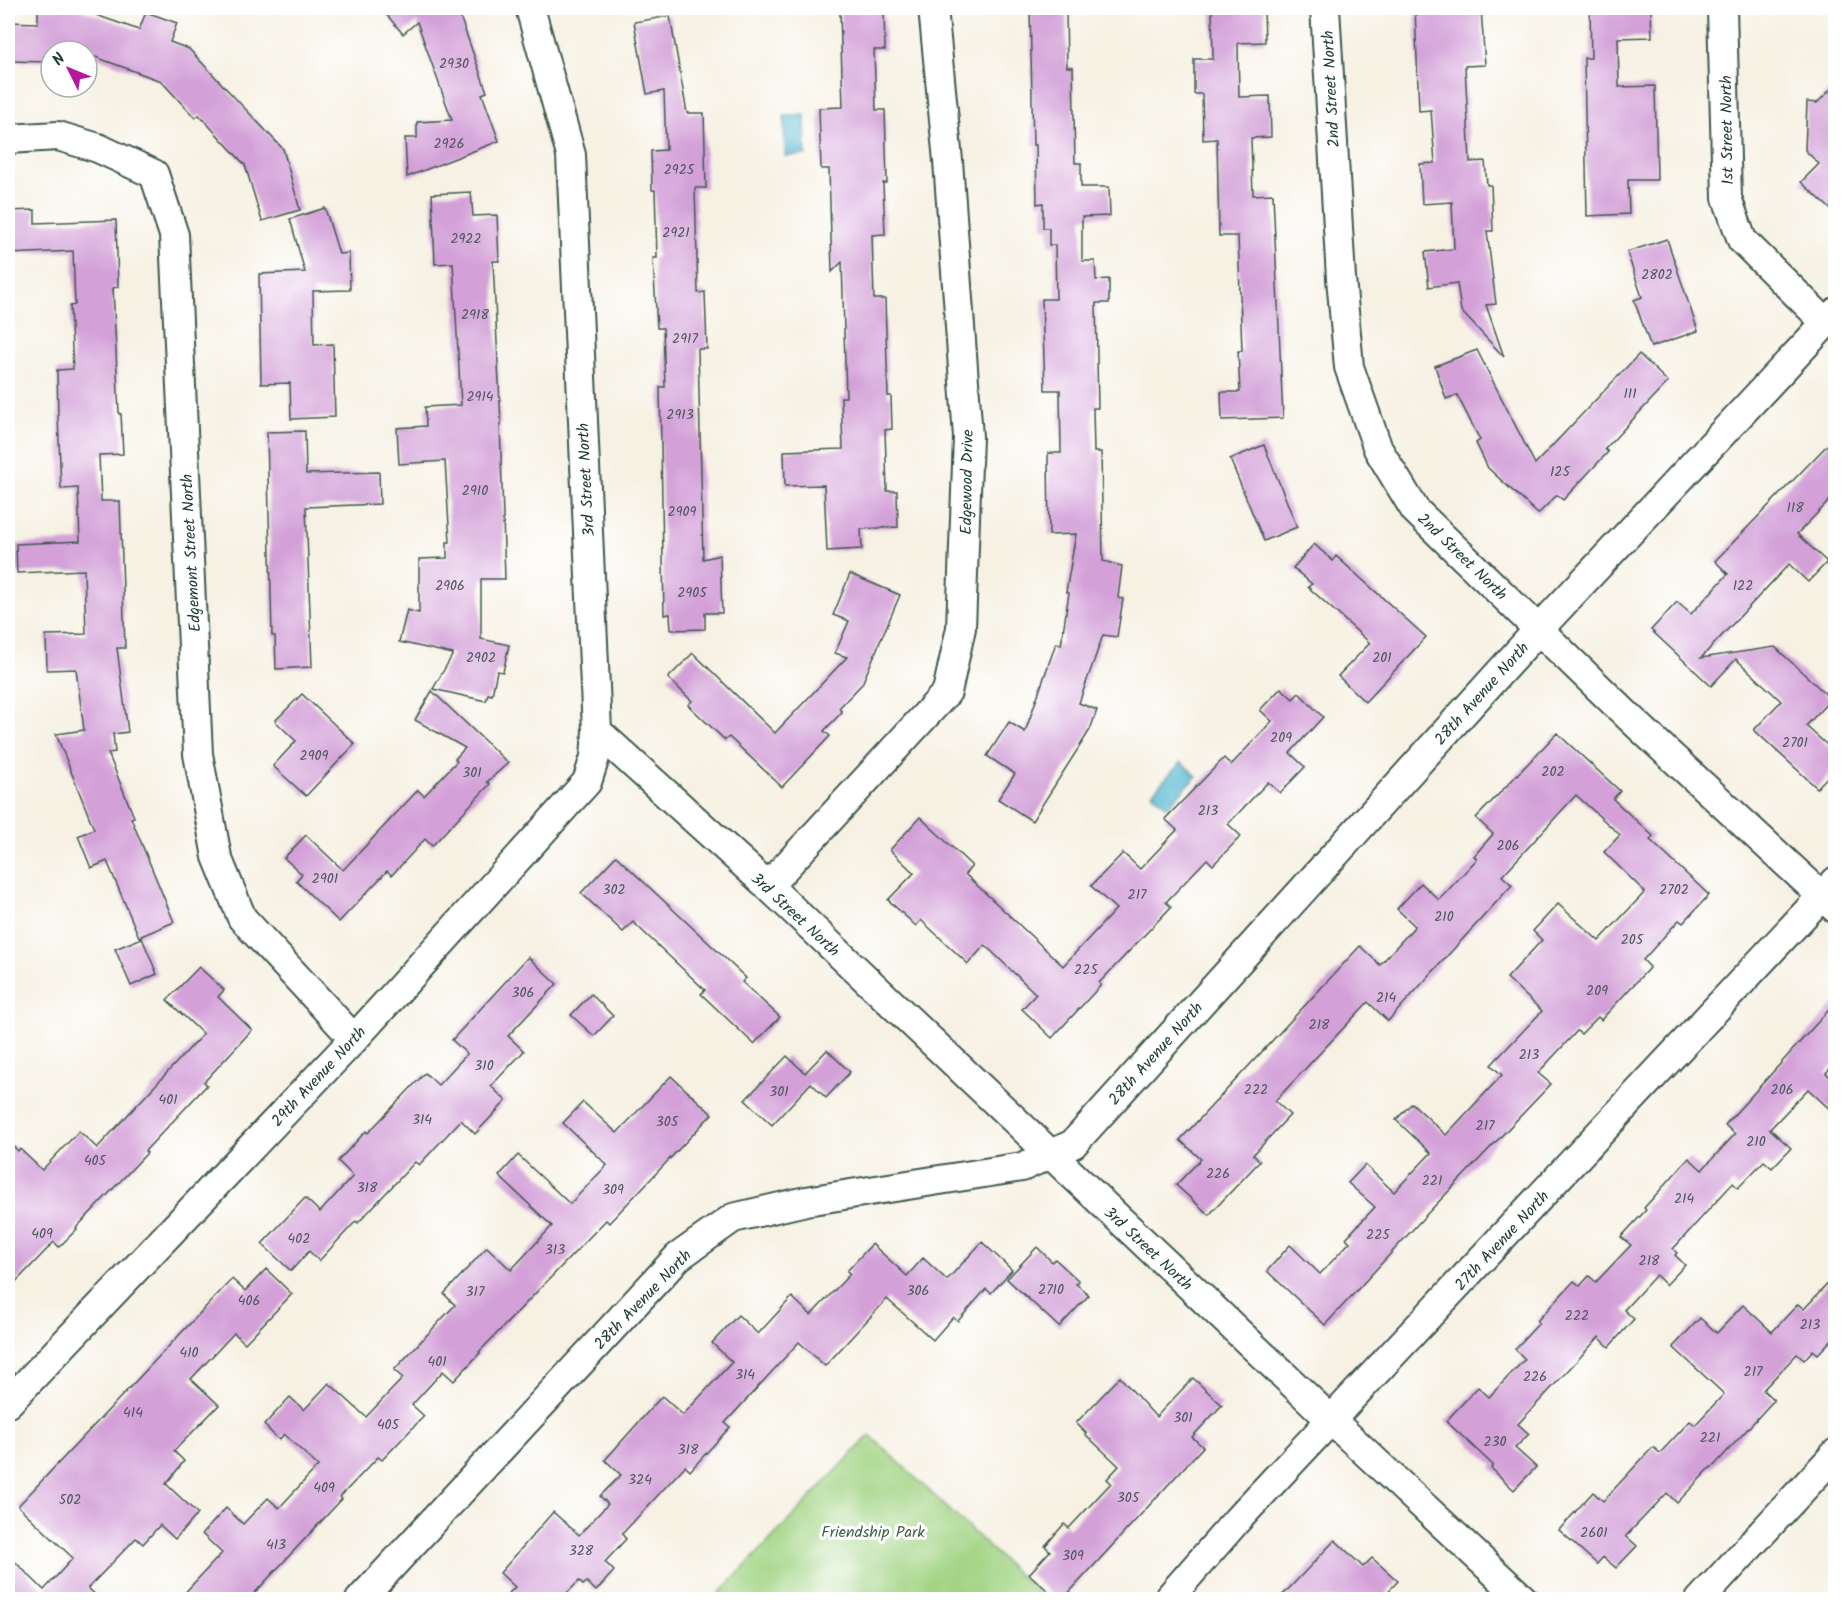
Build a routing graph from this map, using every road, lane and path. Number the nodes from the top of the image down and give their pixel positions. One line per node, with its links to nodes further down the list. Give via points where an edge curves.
1 (530, 8): 8 (street, 3rd Street North, via 571,154)
2 (933, 8): 9 (street, Edgewood Drive, via 968,436 961,628 947,692)
3 (1325, 8): 7 (street, 2nd Street North, via 1349,367 1378,449 1415,510)
4 (1722, 8): 6 (street, 1st Street North, via 1727,198 1742,240)
5 (8, 139): 11 (street, Edgemont Street North, via 58,136 98,148 153,174 174,236 198,753 217,857 242,918)
6 (1831, 318): 7 (street, 28th Avenue North)
7 (1539, 629): 10 (street, 2nd Street North, via 1631,718); 12 (street, 28th Avenue North, via 1073,1144)
8 (597, 731): 9 (street, 3rd Street North); 11 (street, 29th Avenue North, via 595,757 587,782)
9 (768, 886): 12 (street, 3rd Street North)
10 (1831, 895): 14 (street, 27th Avenue North)
11 (354, 1039): 13 (street, 29th Avenue North)
12 (1050, 1155): 14 (street, 3rd Street North); 16 (street, 28th Avenue North, via 1022,1167 806,1201 733,1218 678,1257)
13 (8, 1403)
14 (1331, 1420): 17 (street, 27th Avenue North); 18 (street, 3rd Street North)
15 (1836, 1453): 19 (street)
16 (360, 1599)
17 (1167, 1599)
18 (1524, 1599)
19 (1700, 1599)

